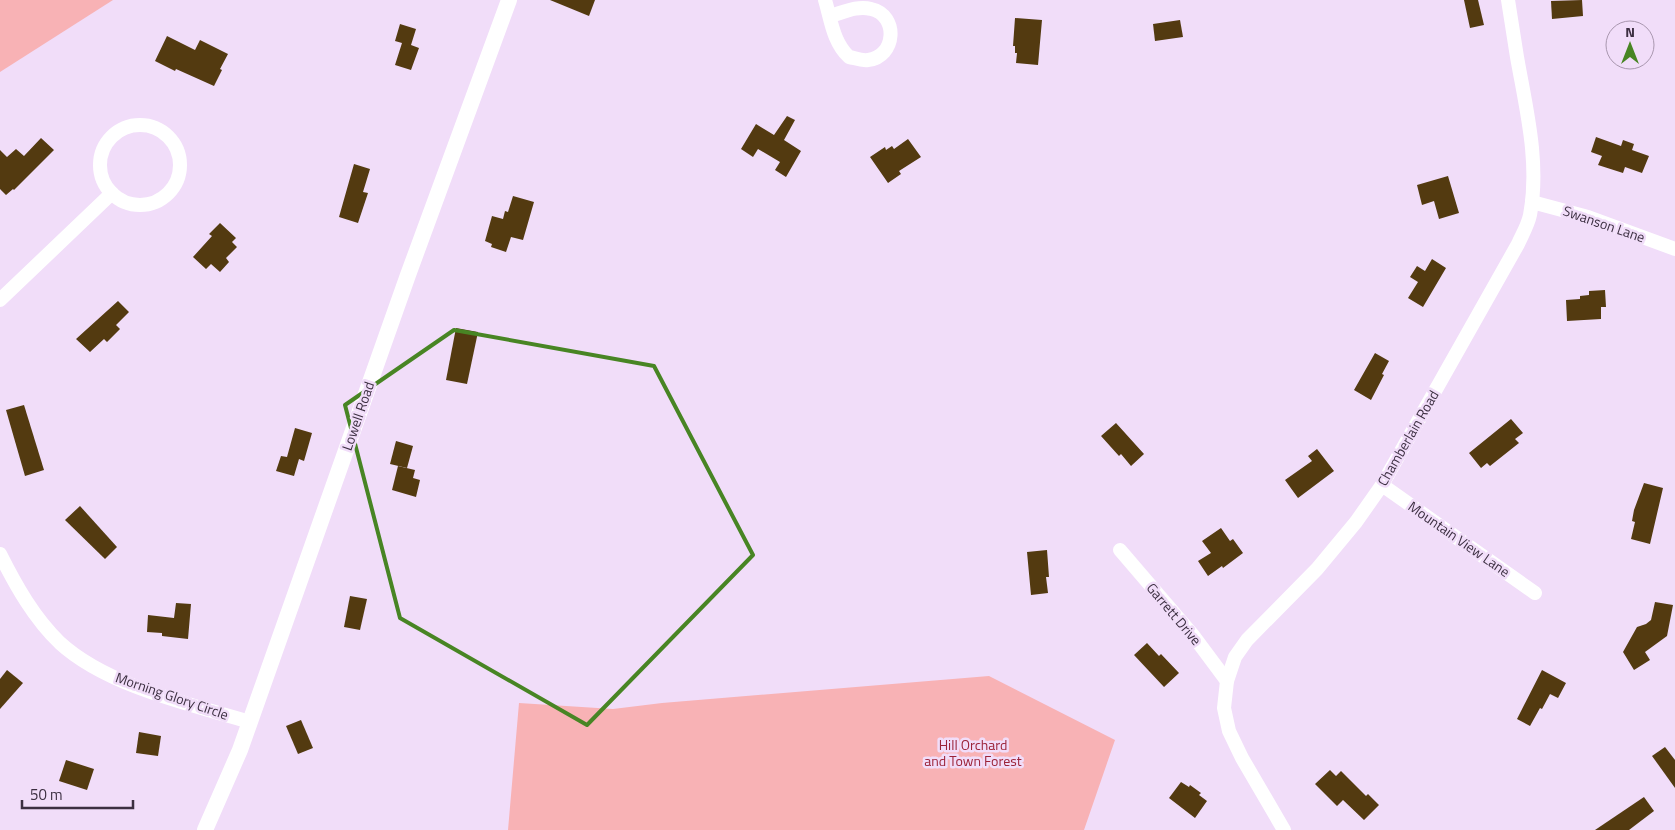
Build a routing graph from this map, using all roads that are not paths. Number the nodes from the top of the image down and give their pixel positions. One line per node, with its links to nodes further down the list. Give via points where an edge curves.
1 (509, 0): 14 (street, Lowell Road)
2 (825, 0): 4 (street)
3 (1508, 0): 6 (street, Chamberlain Road, via 1531,142)
4 (830, 16): 4 (street, via 837,41 849,57 868,60 886,52 890,27 883,15 872,9 857,8)
5 (112, 193): 5 (street, via 100,170 101,156 114,134 138,124 164,132 173,142 180,160 178,179 171,191 148,204 122,201); 8 (street)
6 (1532, 202): 7 (street, Swanson Lane, via 1588,217); 9 (street, Chamberlain Road, via 1518,244)
7 (1675, 249)
8 (0, 300)
9 (1382, 485): 12 (street, Mountain View Lane); 13 (street, Chamberlain Road, via 1317,569 1247,640 1235,656)
10 (1120, 550): 13 (street, Garrett Drive, via 1192,634)
11 (0, 554): 14 (street, Morning Glory Circle, via 28,605 61,643 79,656 132,685)
12 (1535, 593)
13 (1227, 681): 16 (street, Chamberlain Road, via 1224,708 1229,731)
14 (250, 722): 15 (street, Lowell Road)
15 (204, 830)
16 (1284, 830)

